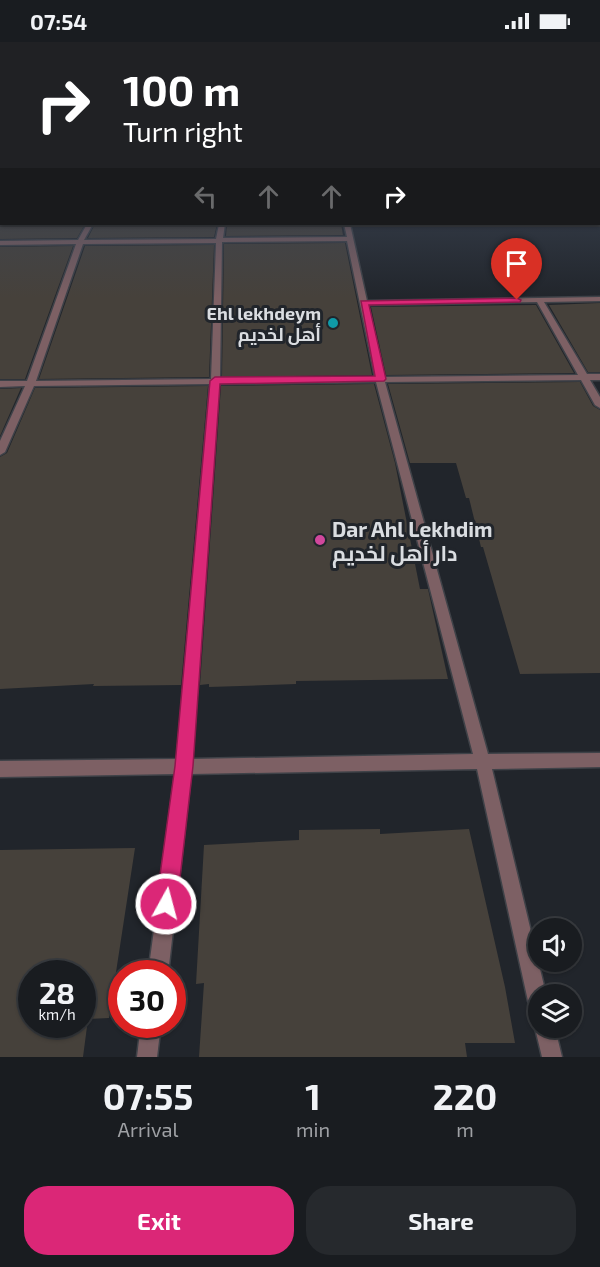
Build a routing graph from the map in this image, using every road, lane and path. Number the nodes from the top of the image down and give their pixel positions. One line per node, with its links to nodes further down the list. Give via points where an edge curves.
1 (89, 225): 6 (street)
2 (222, 225): 5 (street)
3 (347, 225): 4 (street)
4 (351, 239): 5 (street); 10 (street)
5 (219, 240): 6 (street); 14 (street)
6 (80, 242): 7 (street); 16 (street)
7 (0, 243)
8 (600, 299): 9 (street)
9 (539, 300): 10 (street); 11 (street)
10 (364, 303): 13 (street)
11 (584, 377): 12 (street); 13 (street); 17 (street)
12 (600, 377)
13 (380, 379): 14 (street); 20 (street)
14 (215, 381): 16 (street); 21 (street)
15 (0, 384): 16 (street)
16 (31, 384): 18 (street)
17 (600, 405)
18 (0, 452)
19 (600, 760): 20 (street)
20 (483, 763): 21 (street); 24 (street)
21 (184, 766): 22 (street); 23 (street)
22 (0, 769)
23 (160, 960)
24 (534, 984)
25 (149, 1038): 27 (street)
26 (547, 1038): 28 (street)
27 (147, 1057)
28 (552, 1057)

